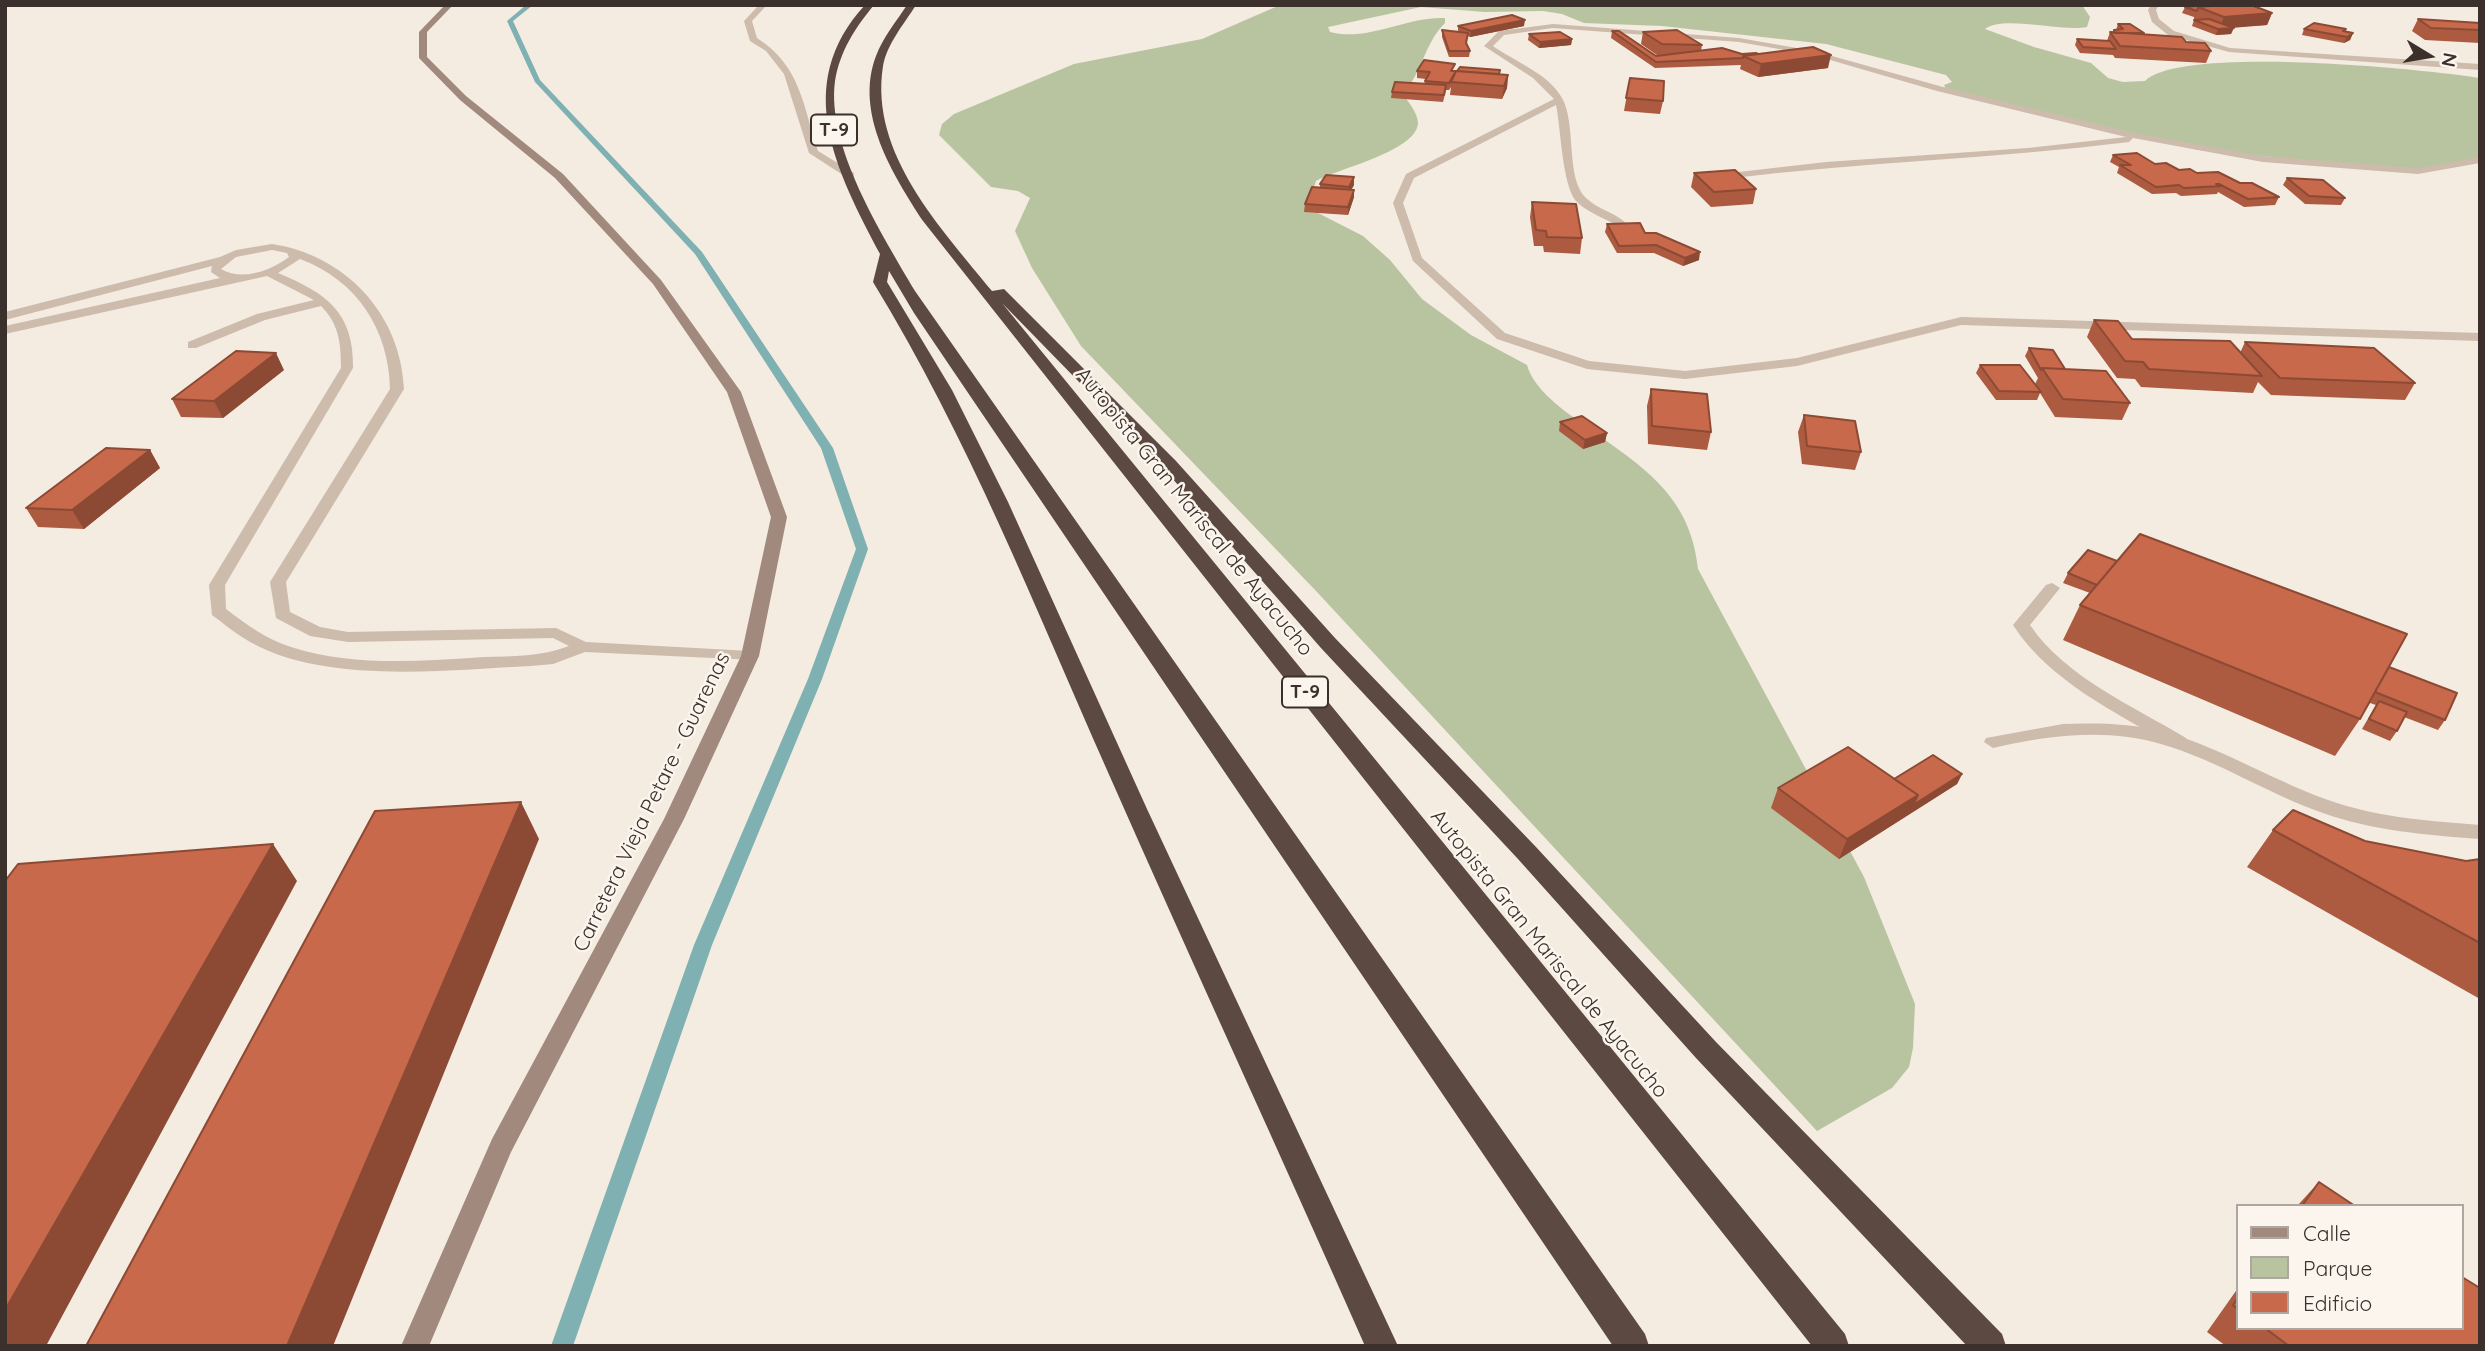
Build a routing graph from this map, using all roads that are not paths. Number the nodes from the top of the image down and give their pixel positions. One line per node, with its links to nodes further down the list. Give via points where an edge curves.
1 (449, 5): 26 (main road, Carretera Vieja Petare - Guarenas, via 423,32 424,58 463,98 559,176 649,272 734,392 779,517)
2 (764, 5): 10 (street, via 748,21 753,39 771,48 788,71 814,153)
3 (870, 5): 10 (highway, T-9, via 841,44 828,94 836,137)
4 (912, 5): 13 (highway, Autopista Gran Mariscal de Ayacucho / T-9, via 879,63 876,85 883,131 899,177)
5 (2155, 5): 6 (street, via 2155,20 2171,33 2222,48)
6 (2480, 67)
7 (1559, 100): 8 (street, via 1549,83 1488,46 1502,33 1553,26 1739,40 1814,53); 12 (street, via 1568,169 1580,199); 22 (street, via 1410,176 1398,203 1418,259 1501,336 1587,365 1685,375 1784,363 1961,321)
8 (2139, 138): 9 (street, via 2263,159 2418,171); 11 (street, via 2062,149 1784,167)
9 (2480, 160)
10 (850, 175): 15 (highway, T-9)
11 (1725, 176)
12 (1622, 224)
13 (952, 248): 33 (highway, Autopista Gran Mariscal de Ayacucho / T-9); 34 (highway, via 1031,321 1170,466 1706,1050)
14 (295, 253): 16 (street, via 259,248); 17 (street, via 290,263); 25 (street, via 329,266 363,295 394,352 398,376 397,389 278,582 282,614 316,632 348,637 556,633)
15 (885, 256): 31 (highway, via 880,282 950,398 1019,540 1107,746); 32 (highway, T-9)
16 (223, 260): 18 (street, via 215,270); 20 (street)
17 (267, 272): 18 (street); 19 (street, via 312,291)
18 (239, 276): 21 (street)
19 (322, 302): 23 (street, via 261,317); 25 (street, via 350,343 346,368 217,585 218,611 234,627 277,647 342,664 542,660)
20 (5, 316)
21 (5, 330)
22 (2480, 337)
23 (191, 345)
24 (2052, 588): 28 (street, via 2021,625 2028,640 2064,670)
25 (583, 647): 26 (street)
26 (750, 656): 30 (main road, Carretera Vieja Petare - Guarenas, via 674,819 501,1147)
27 (1993, 742): 28 (street, via 2032,733 2088,729)
28 (2179, 742): 29 (street, via 2314,803 2398,823)
29 (2480, 832)
30 (415, 1346)
31 (1382, 1346)
32 (1633, 1346)
33 (1833, 1346)
34 (1990, 1346)

